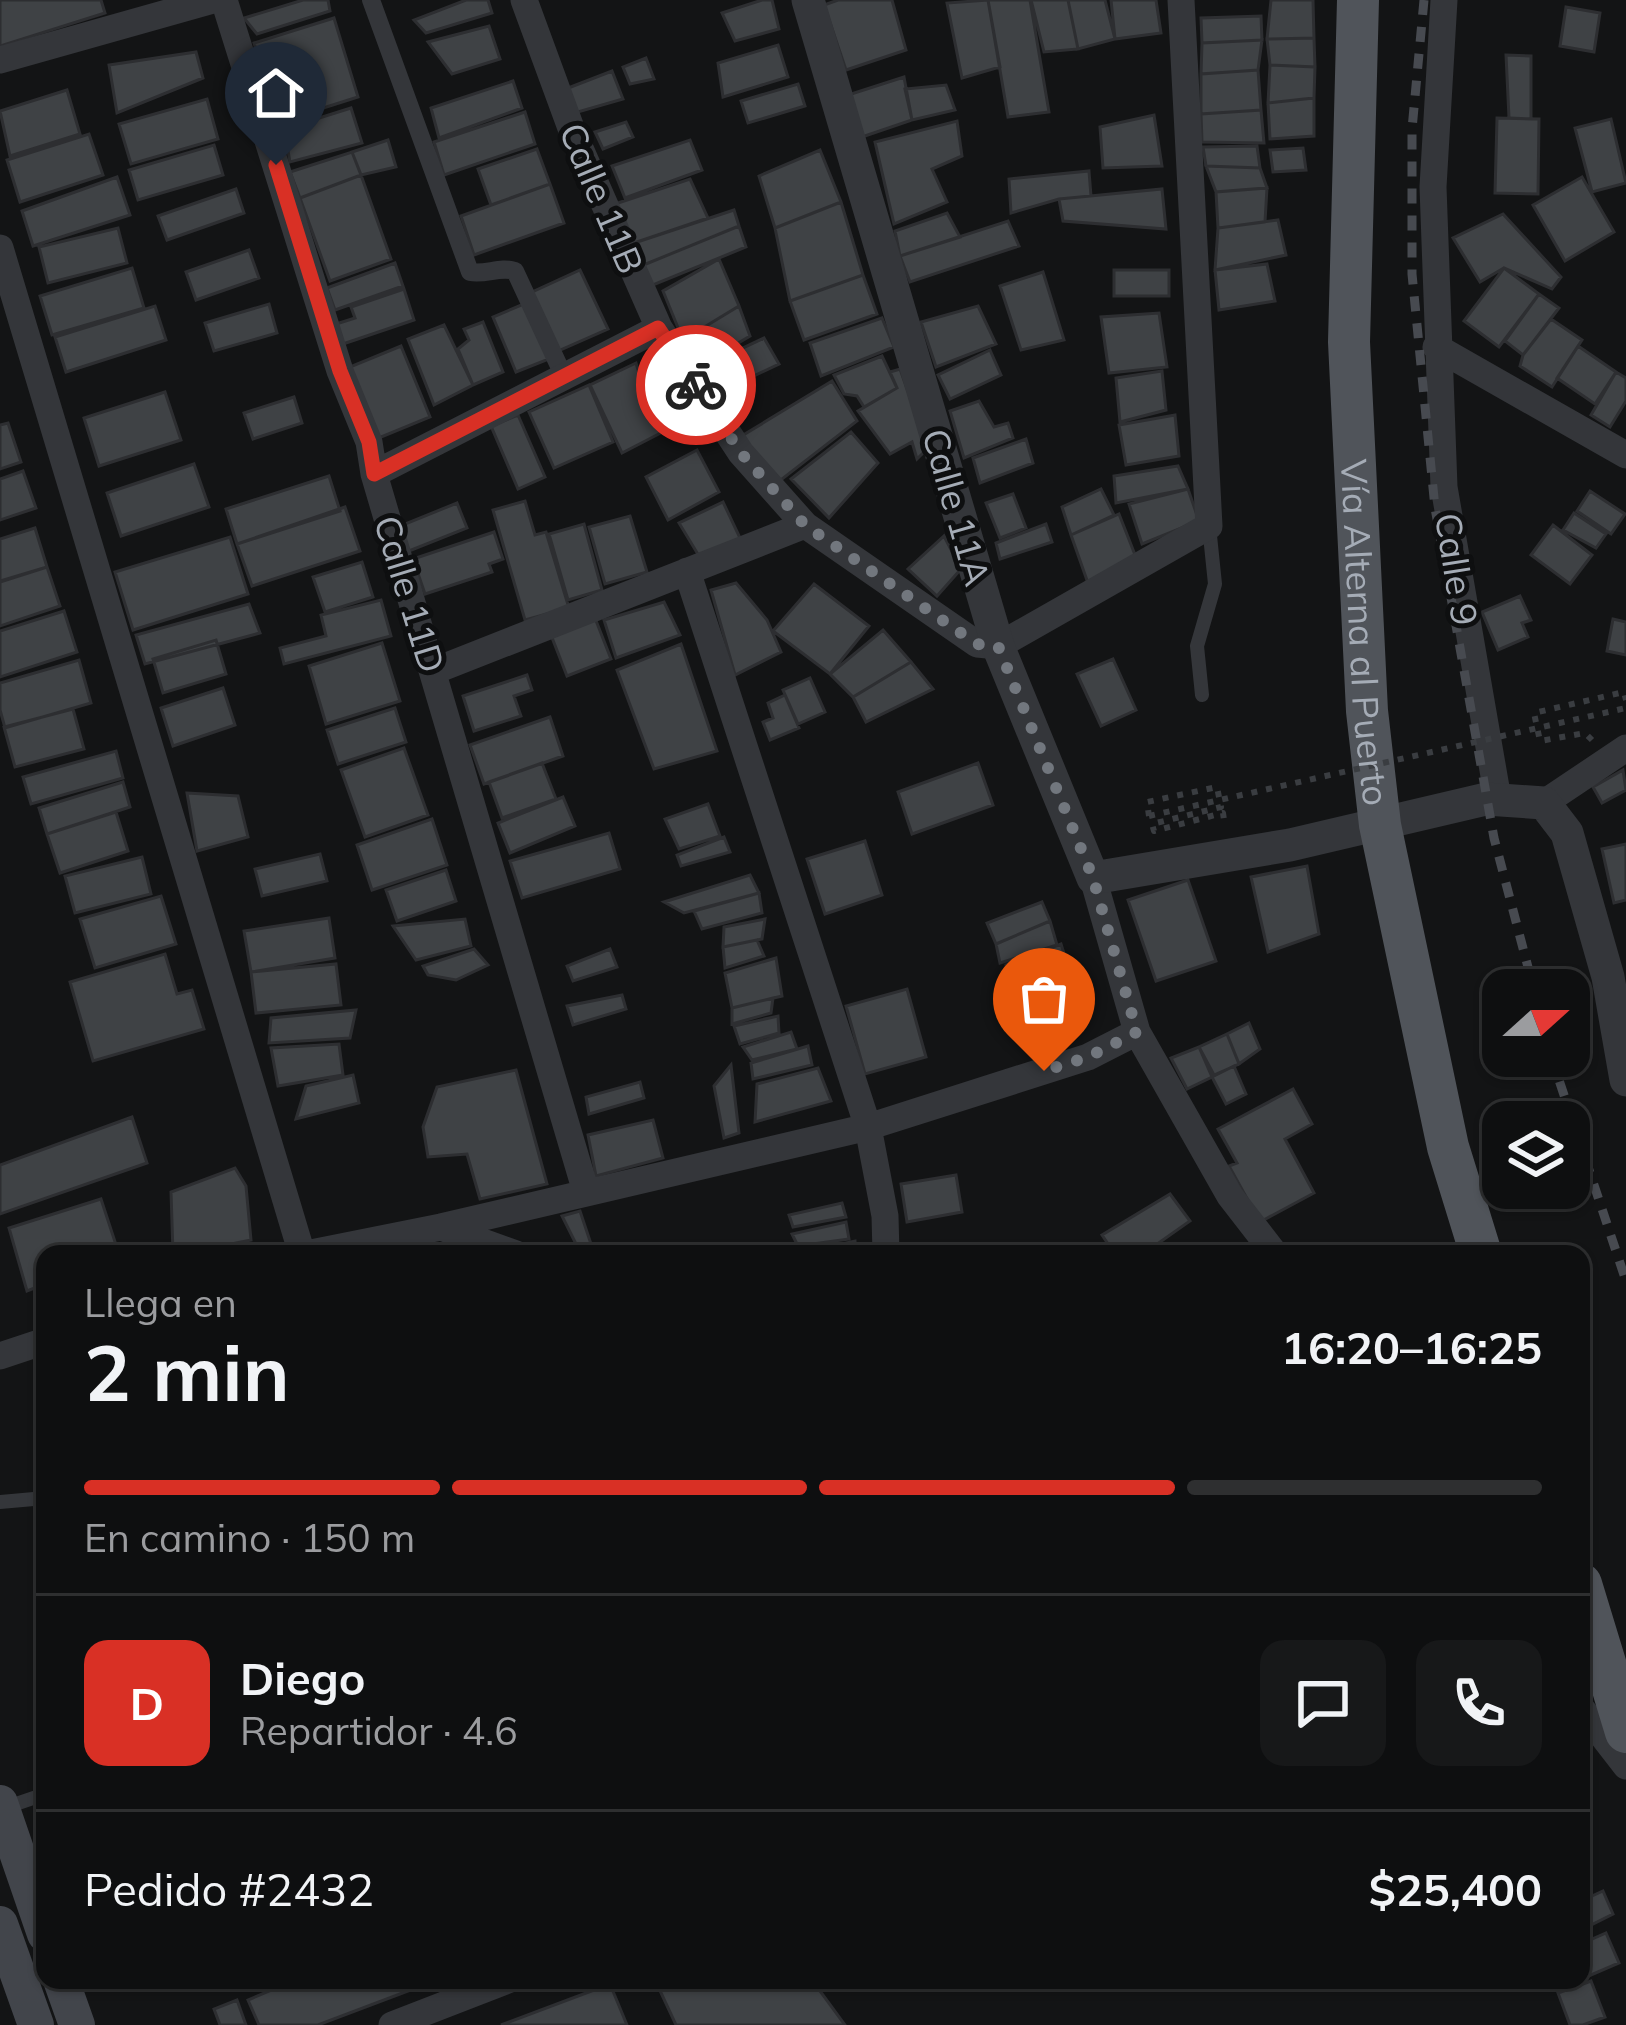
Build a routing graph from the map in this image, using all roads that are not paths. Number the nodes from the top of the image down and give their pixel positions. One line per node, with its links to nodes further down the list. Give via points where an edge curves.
1 (213, 0): 9 (street)
2 (224, 0): 15 (street, Calle 11D)
3 (371, 0): 13 (street, via 470,272 515,271)
4 (524, 0): 11 (street, Calle 11B)
5 (808, 0): 19 (street, Calle 11A)
6 (1181, 0): 17 (street)
7 (1358, 0): 25 (main road, Vía Alterna al Puerto, via 1349,342)
8 (1444, 0): 12 (street, Calle 9, via 1433,187)
9 (0, 60)
10 (0, 248): 33 (street)
11 (658, 328): 13 (street); 16 (street, Calle 11B, via 741,453)
12 (1436, 347): 14 (street); 23 (street, Calle 9, via 1444,487)
13 (565, 379): 15 (street)
14 (1626, 455)
15 (374, 474): 20 (street, Calle 11D)
16 (805, 525): 18 (street); 19 (street, Calle 11B, via 977,644)
17 (1209, 526): 19 (street); 21 (lane, via 1215,584 1197,646)
18 (687, 571): 20 (street); 30 (street)
19 (998, 646): 26 (street, Calle 11A)
20 (434, 671): 31 (street, Calle 11D)
21 (1202, 695)
22 (1626, 748): 24 (street)
23 (1498, 799): 24 (street); 25 (street)
24 (1544, 803): 27 (street, via 1567,833)
25 (1380, 825): 26 (street); 38 (main road, Vía Alterna al Puerto, via 1448,1147)
26 (1093, 878): 28 (street, Calle 11A)
27 (1617, 974): 29 (street)
28 (1137, 1032): 30 (street, via 1088,1057); 37 (street, Calle 11A, via 1230,1196)
29 (1626, 1080)
30 (868, 1127): 31 (street); 36 (street)
31 (586, 1192): 32 (street)
32 (441, 1228): 34 (street); 35 (street)
33 (301, 1245)
34 (351, 1245)
35 (490, 1245)
36 (886, 1245)
37 (1268, 1245)
38 (1478, 1245)
39 (36, 1343): 40 (street)
40 (0, 1355)
41 (36, 1499): 42 (lane)
42 (0, 1502)
43 (1590, 1614): 45 (main road)
44 (1590, 1720): 46 (street)
45 (1626, 1732)
46 (1626, 1766)
47 (36, 1796): 48 (lane)
48 (1, 1806): 49 (main road)
49 (36, 1908)
50 (0, 1924): 53 (main road)
51 (64, 1989): 54 (main road)
52 (485, 1989): 55 (street)
53 (36, 2025)
54 (76, 2025)
55 (392, 2025)

